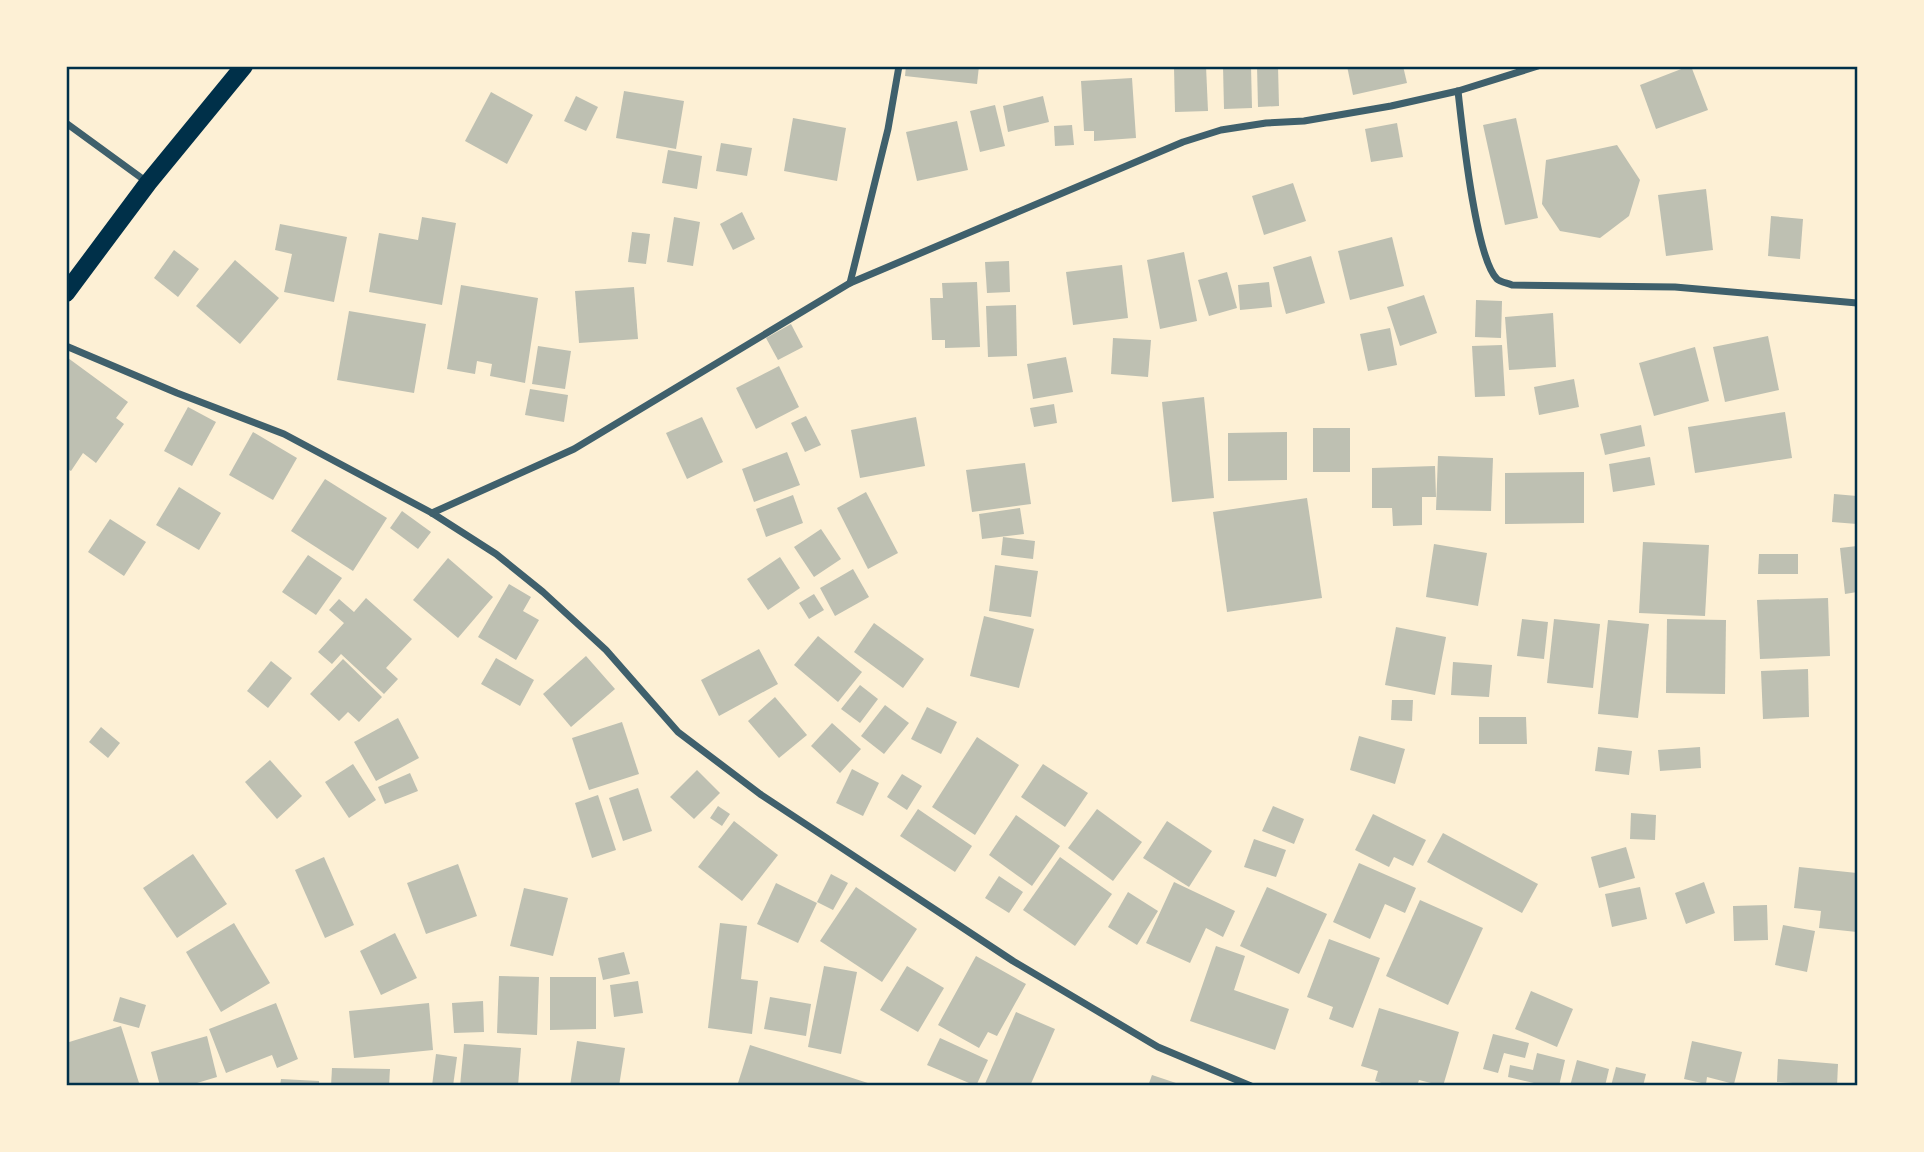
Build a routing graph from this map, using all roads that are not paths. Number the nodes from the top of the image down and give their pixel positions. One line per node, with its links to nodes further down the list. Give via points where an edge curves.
1 (244, 66): 6 (main road)
2 (899, 66): 7 (street)
3 (1538, 66): 4 (street)
4 (1458, 91): 7 (street, via 1304,121 1221,130 1182,142); 9 (street, via 1470,187 1487,264 1497,280 1512,285 1675,287)
5 (66, 123): 6 (street)
6 (148, 183): 8 (main road)
7 (850, 283): 11 (street, via 574,450)
8 (66, 293)
9 (1857, 303)
10 (66, 346): 11 (street, via 284,434)
11 (432, 513): 12 (street, via 496,554 543,593 606,650 678,732 760,794 1013,961 1158,1047)
12 (1251, 1086)

